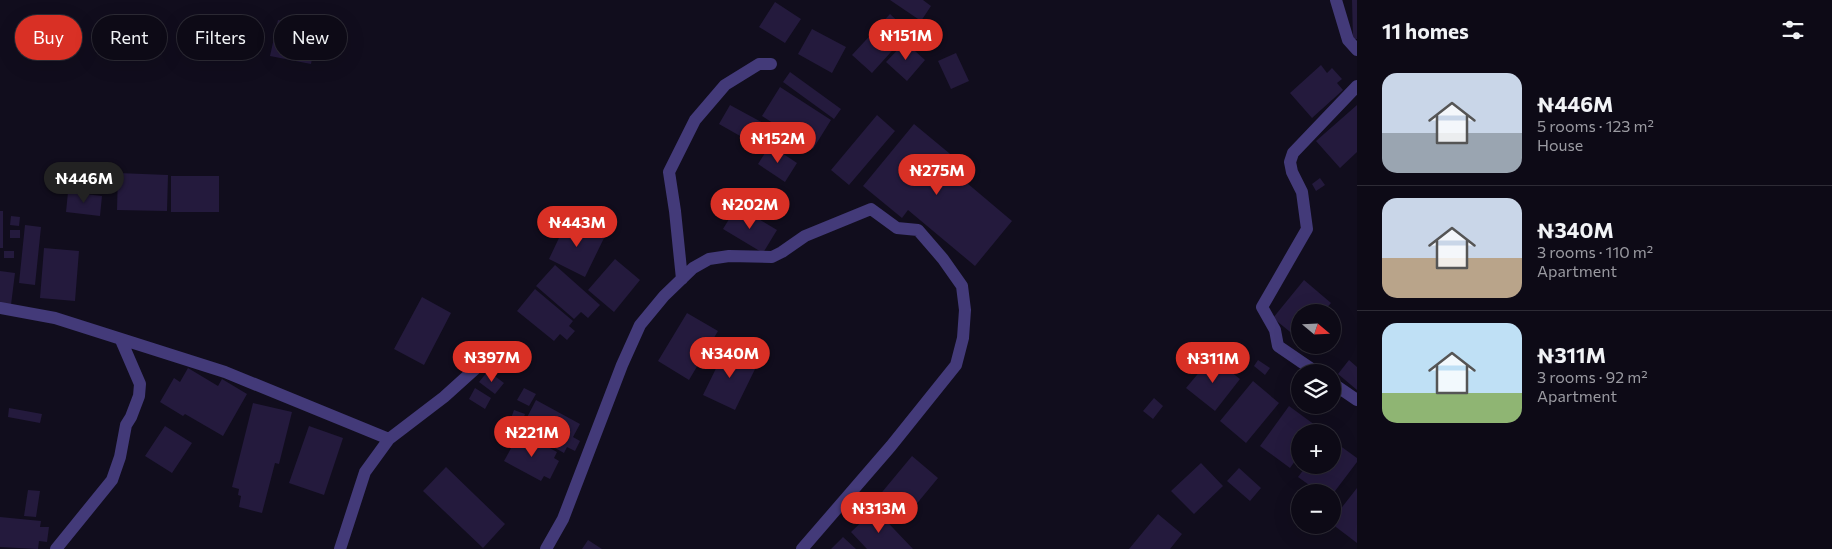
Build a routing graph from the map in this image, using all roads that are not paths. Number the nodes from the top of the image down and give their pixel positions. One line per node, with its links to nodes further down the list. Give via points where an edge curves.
1 (1336, 0): 2 (street, via 1348,40)
2 (1357, 50)
3 (771, 64): 5 (street, via 759,64 725,85 695,120 669,172)
4 (1357, 86): 9 (street, via 1293,153 1290,162 1302,192 1307,230 1262,307 1275,330 1278,346)
5 (682, 279): 15 (street, via 640,325 563,519); 16 (street, via 709,259 772,257 805,236 871,209 897,228 918,230 962,286 965,310 963,338 956,365)
6 (0, 308): 7 (street, via 55,318)
7 (121, 340): 12 (street, via 225,372); 13 (street, via 140,384 139,396 126,425 112,480)
8 (495, 351): 12 (street, via 444,397)
9 (1304, 364)
10 (1341, 389): 11 (street)
11 (1357, 400)
12 (389, 439): 14 (street, via 366,472)
13 (56, 549)
14 (340, 549)
15 (546, 549)
16 (802, 549)

